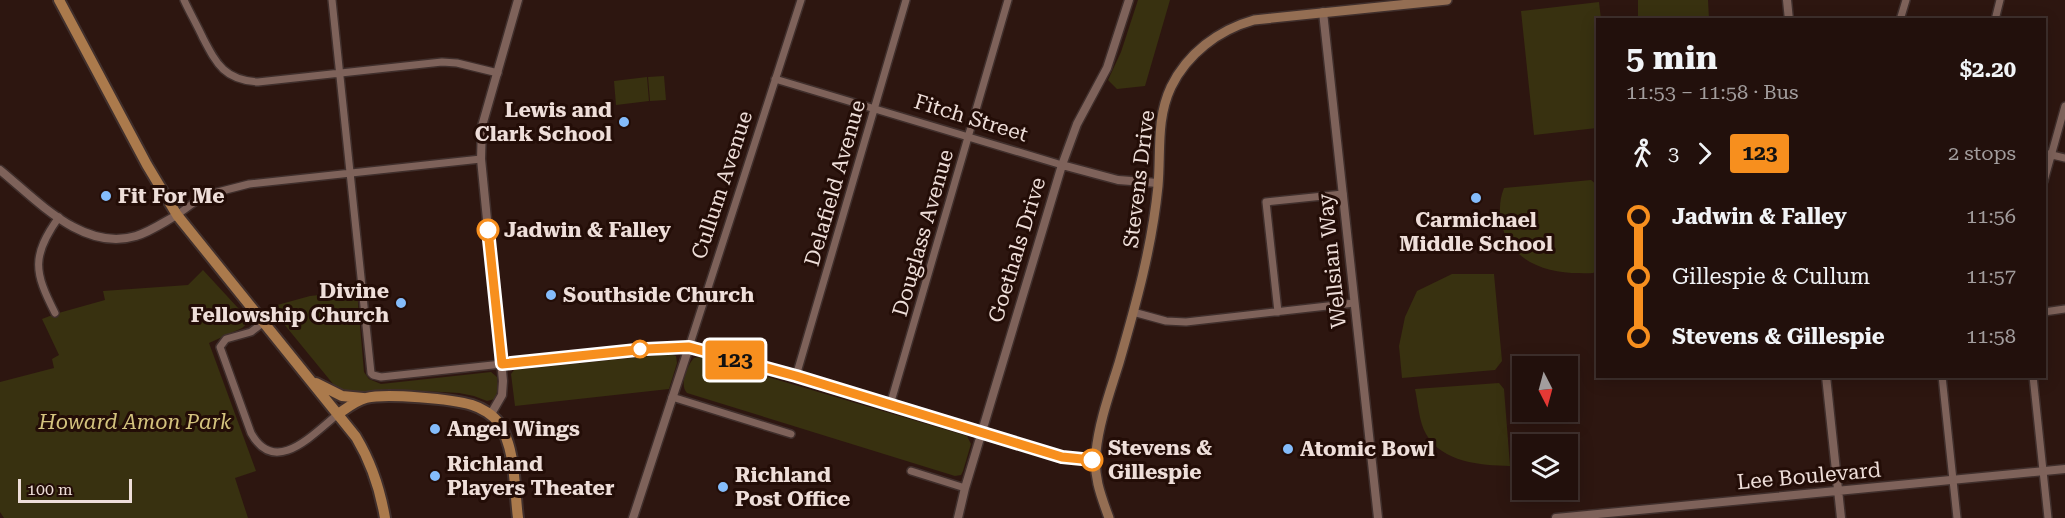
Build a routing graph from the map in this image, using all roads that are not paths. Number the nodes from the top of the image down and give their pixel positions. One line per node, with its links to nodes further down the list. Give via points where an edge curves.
1 (59, 0): 32 (main road)
2 (184, 0): 18 (street, via 215,61 237,78 258,81)
3 (332, 0): 18 (street)
4 (518, 0): 19 (street)
5 (801, 0): 20 (street, Cullum Avenue)
6 (906, 0): 22 (street, Delafield Avenue)
7 (1008, 0): 23 (street, Douglass Avenue)
8 (1129, 0): 27 (street, Goethals Drive, via 1107,68 1077,124)
9 (1322, 0): 14 (main road, Wellsian Way)
10 (1447, 0): 14 (main road, Stevens Drive)
11 (1787, 0): 15 (street)
12 (1906, 0): 16 (street)
13 (2000, 0): 17 (street)
14 (1323, 12): 30 (main road, Stevens Drive, via 1245,22 1215,37 1196,53 1176,79 1162,112); 31 (street, Wellsian Way)
15 (1789, 18)
16 (1901, 18)
17 (1996, 18)
18 (340, 72): 19 (street, via 450,62); 29 (street)
19 (498, 73): 26 (street, via 482,126)
20 (775, 79): 22 (street, Fitch Street); 41 (street, Cullum Avenue)
21 (2065, 106): 24 (street)
22 (874, 108): 23 (street, Fitch Street); 43 (street, Delafield Avenue)
23 (969, 136): 27 (street, Fitch Street); 50 (street, Douglass Avenue)
24 (2048, 154): 25 (street)
25 (2065, 158)
26 (481, 159): 29 (street); 42 (street)
27 (1062, 165): 30 (street, Fitch Street, via 1118,180); 53 (street, Goethals Drive)
28 (0, 170): 33 (street)
29 (350, 172): 32 (street, via 235,187 199,199); 42 (street, via 373,375)
30 (1158, 183): 36 (main road, Stevens Drive, via 1149,251)
31 (1343, 194): 34 (street, Wellsian Way); 37 (street, via 1266,202)
32 (177, 214): 33 (street, via 142,234 116,240 85,233); 40 (main road)
33 (59, 217): 39 (street, via 43,241 38,263 42,285)
34 (1354, 303): 37 (street); 67 (street, Wellsian Way)
35 (2065, 309): 38 (street)
36 (1133, 312): 37 (street, via 1186,322); 55 (main road, Stevens Drive, via 1099,431)
37 (1278, 312)
38 (2046, 312)
39 (55, 313)
40 (264, 322): 47 (main road); 51 (street, via 251,332 226,339 220,347 258,444 272,452 288,451)
41 (689, 347): 42 (street); 43 (street); 49 (street, Cullum Avenue)
42 (502, 364): 52 (street, via 503,392)
43 (796, 376): 50 (street)
44 (1826, 378): 61 (street)
45 (1942, 378): 59 (street)
46 (2033, 378): 58 (street)
47 (310, 380): 48 (main road, via 342,396); 51 (main road)
48 (368, 397): 51 (main road); 52 (main road, via 457,402)
49 (672, 397): 54 (street); 64 (street, Cullum Avenue)
50 (890, 405): 53 (street)
51 (338, 414): 62 (main road, via 368,459)
52 (490, 414): 63 (main road, via 509,446)
53 (982, 432): 55 (street, via 1062,457); 60 (street, Goethals Drive)
54 (791, 434)
55 (1095, 460): 66 (main road, Stevens Drive, via 1097,483)
56 (2065, 469): 58 (street, Lee Boulevard)
57 (910, 471): 60 (street)
58 (2043, 471): 59 (street, Lee Boulevard); 71 (street)
59 (1953, 481): 61 (street, Lee Boulevard); 70 (street)
60 (965, 488): 65 (street, Goethals Drive)
61 (1838, 492): 68 (street, Lee Boulevard); 69 (street)
62 (385, 518)
63 (518, 518)
64 (633, 518)
65 (958, 518)
66 (1108, 518)
67 (1378, 518)
68 (1556, 518)
69 (1841, 518)
70 (1957, 518)
71 (2048, 518)

